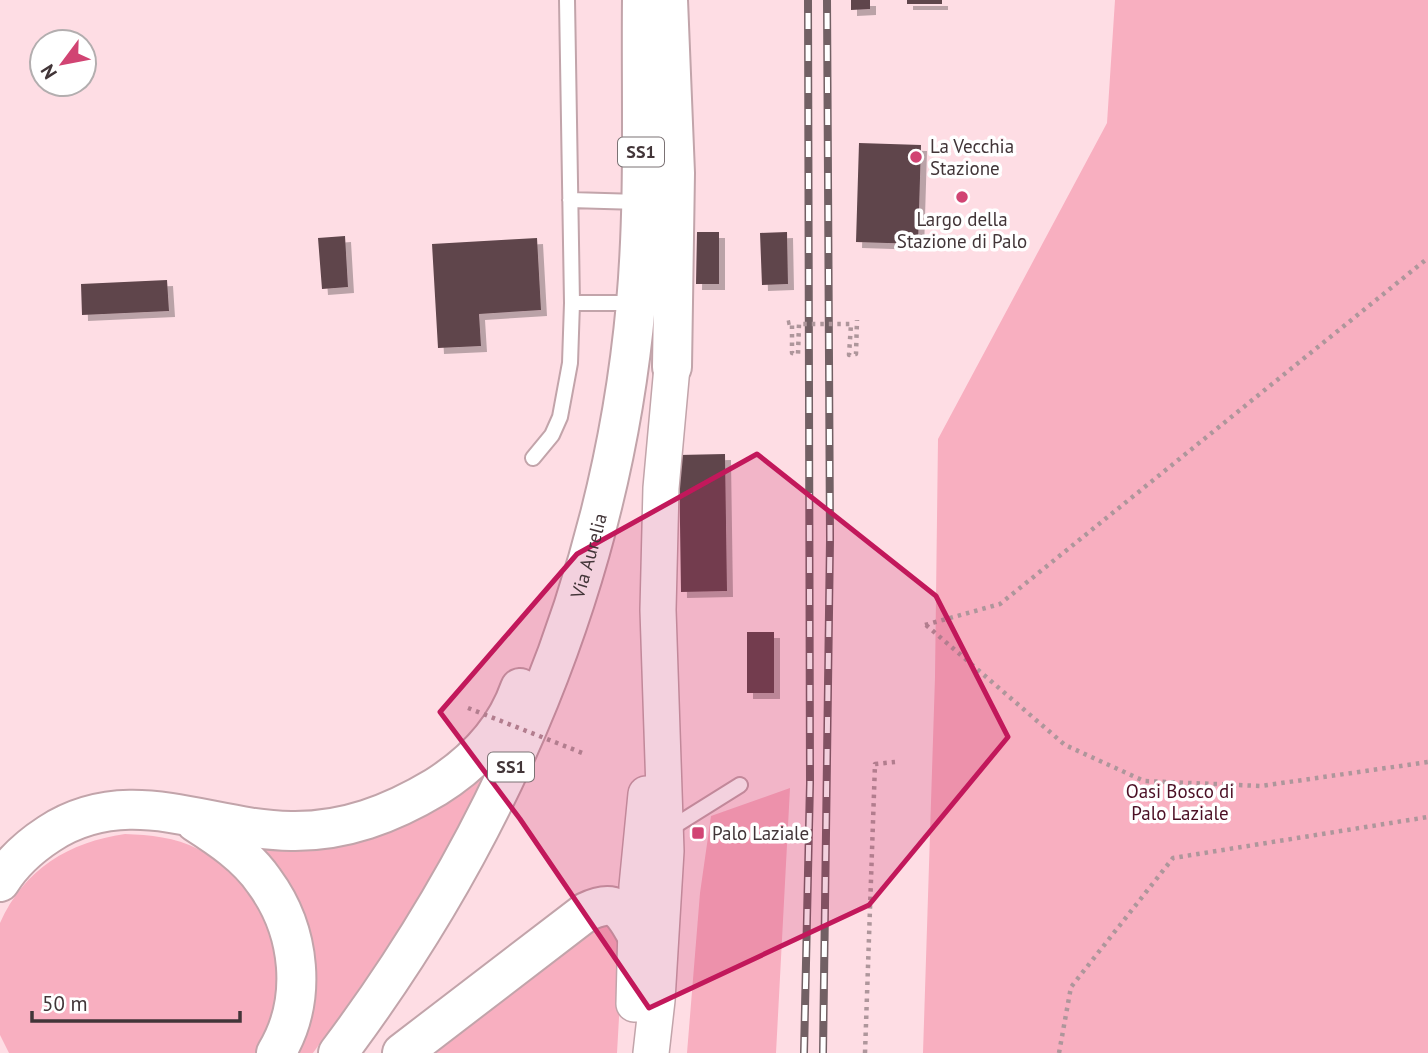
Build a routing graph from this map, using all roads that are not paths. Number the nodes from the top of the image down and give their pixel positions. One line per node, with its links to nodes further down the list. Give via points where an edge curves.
1 (566, 0): 4 (lane)
2 (642, 0): 5 (main road, Via Aurelia / SS1)
3 (668, 0): 8 (main road, via 675,173)
4 (570, 200): 5 (lane); 6 (lane)
5 (641, 202): 7 (main road, Via Aurelia / SS1)
6 (572, 303): 7 (lane); 10 (lane, via 570,363 560,417)
7 (636, 303): 9 (main road, Via Aurelia / SS1)
8 (671, 367): 13 (street, via 659,538 665,756)
9 (614, 449): 12 (main road, via 574,533 518,694 501,729 477,756 416,799 373,818 331,829 254,828); 17 (main road, Via Aurelia / SS1, via 583,579 556,661 492,811 424,926)
10 (533, 458)
11 (740, 785): 13 (lane)
12 (181, 814): 14 (main road, via 139,808 82,818 27,850); 16 (main road, via 220,838 256,871 285,920 294,951 296,986 290,1021)
13 (654, 836): 15 (street); 20 (street, via 657,1000)
14 (0, 881)
15 (636, 934): 18 (main road, via 619,909 608,905 586,912); 19 (street)
16 (275, 1053)
17 (338, 1053)
18 (402, 1053)
19 (628, 1053)
20 (651, 1053)

